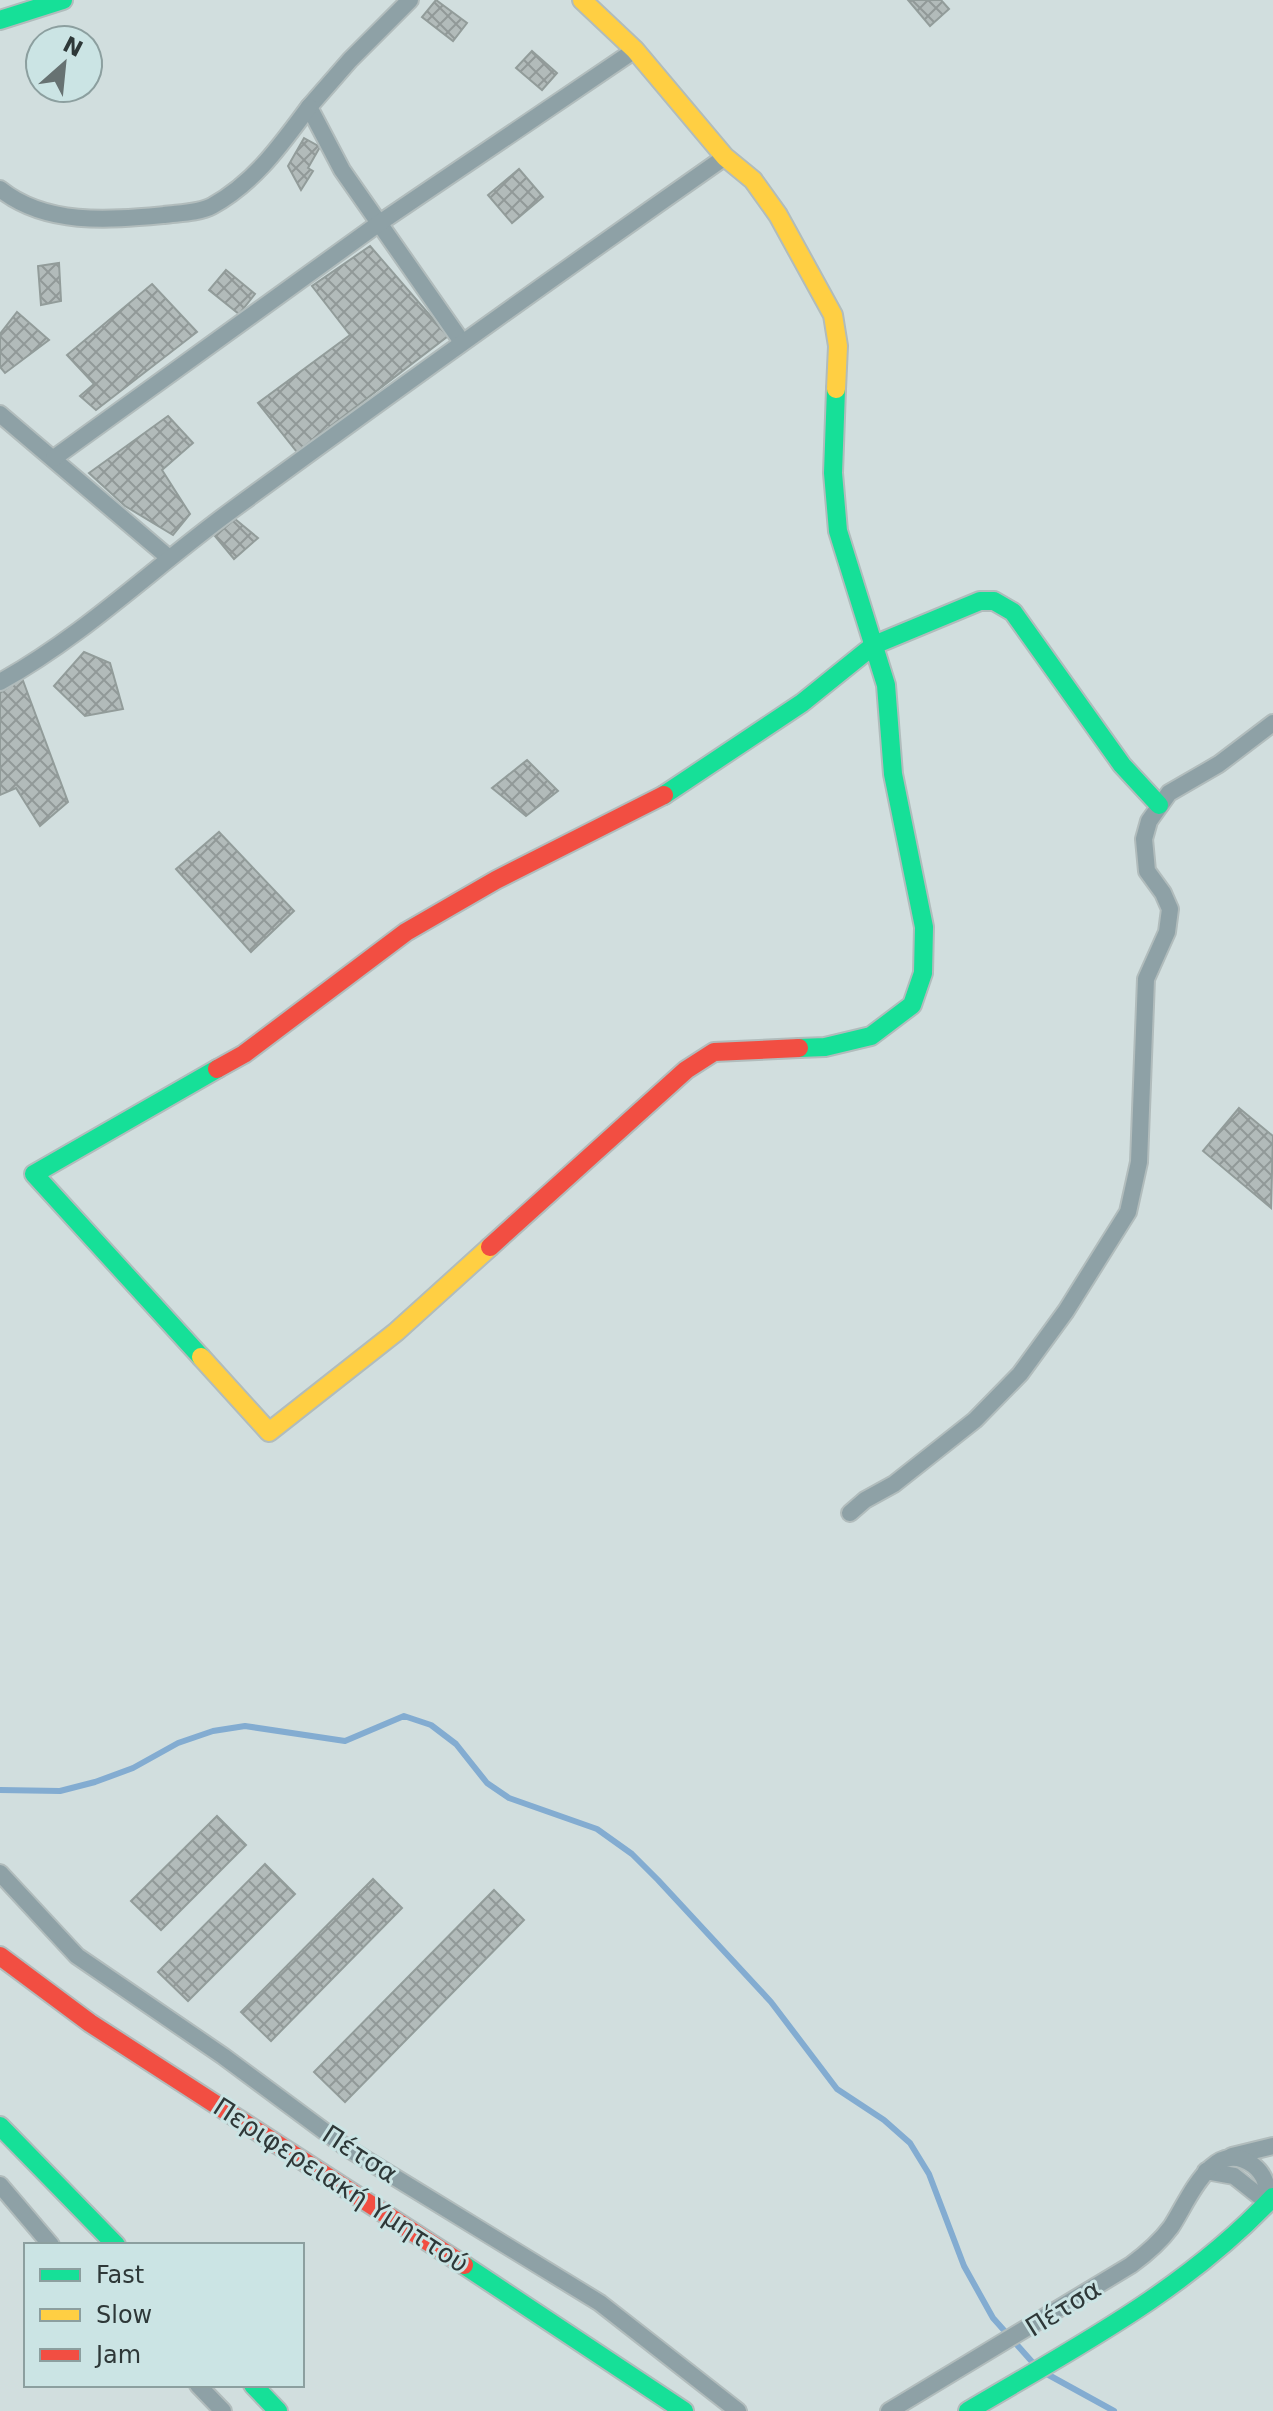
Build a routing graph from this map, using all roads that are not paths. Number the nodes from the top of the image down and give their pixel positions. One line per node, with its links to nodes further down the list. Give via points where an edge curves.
1 (63, 0): 4 (main road)
2 (410, 0): 6 (street)
3 (582, 0): 5 (main road)
4 (0, 20)
5 (635, 50): 7 (main road); 9 (street)
6 (309, 107): 8 (street, via 256,176 208,208 105,221 47,213); 9 (street)
7 (725, 157): 10 (street); 14 (main road, via 753,180 778,215 833,315 838,346 833,473 838,531)
8 (0, 189)
9 (378, 224): 10 (street); 12 (street)
10 (462, 342): 13 (street)
11 (0, 414): 12 (street)
12 (54, 458): 13 (street)
13 (168, 557): 15 (street, via 46,656)
14 (874, 645): 14 (main road, via 802,703 689,781 406,932 244,1054 34,1174 269,1432 396,1332 686,1070 714,1052 825,1047 871,1036 912,1005 923,973 924,927 893,774 886,685); 17 (main road, via 980,601 1003,605 1023,624 1122,765)
15 (0, 682)
16 (1273, 723): 17 (street)
17 (1159, 805): 18 (street, via 1149,821 1144,853 1147,871 1170,909 1167,932 1146,979 1139,1162 1128,1212 1020,1374 975,1420)
18 (850, 1513)
19 (0, 1873): 33 (street, Πέτσα, via 89,1964 347,2148 600,2303)
20 (0, 1956): 32 (main road, Περιφερειακή Υμηττού, via 90,2023)
21 (0, 2126): 27 (main road)
22 (1273, 2146): 23 (street)
23 (1213, 2166): 25 (street, Πέτσα); 34 (street, Πέτσα, via 1152,2250)
24 (0, 2185): 26 (street)
25 (1270, 2200): 35 (main road, Πέτσα, via 1215,2257)
26 (49, 2243)
27 (114, 2243)
28 (200, 2387): 30 (street)
29 (255, 2387): 31 (main road)
30 (223, 2411)
31 (278, 2411)
32 (684, 2411)
33 (738, 2411)
34 (889, 2411)
35 (968, 2411)

